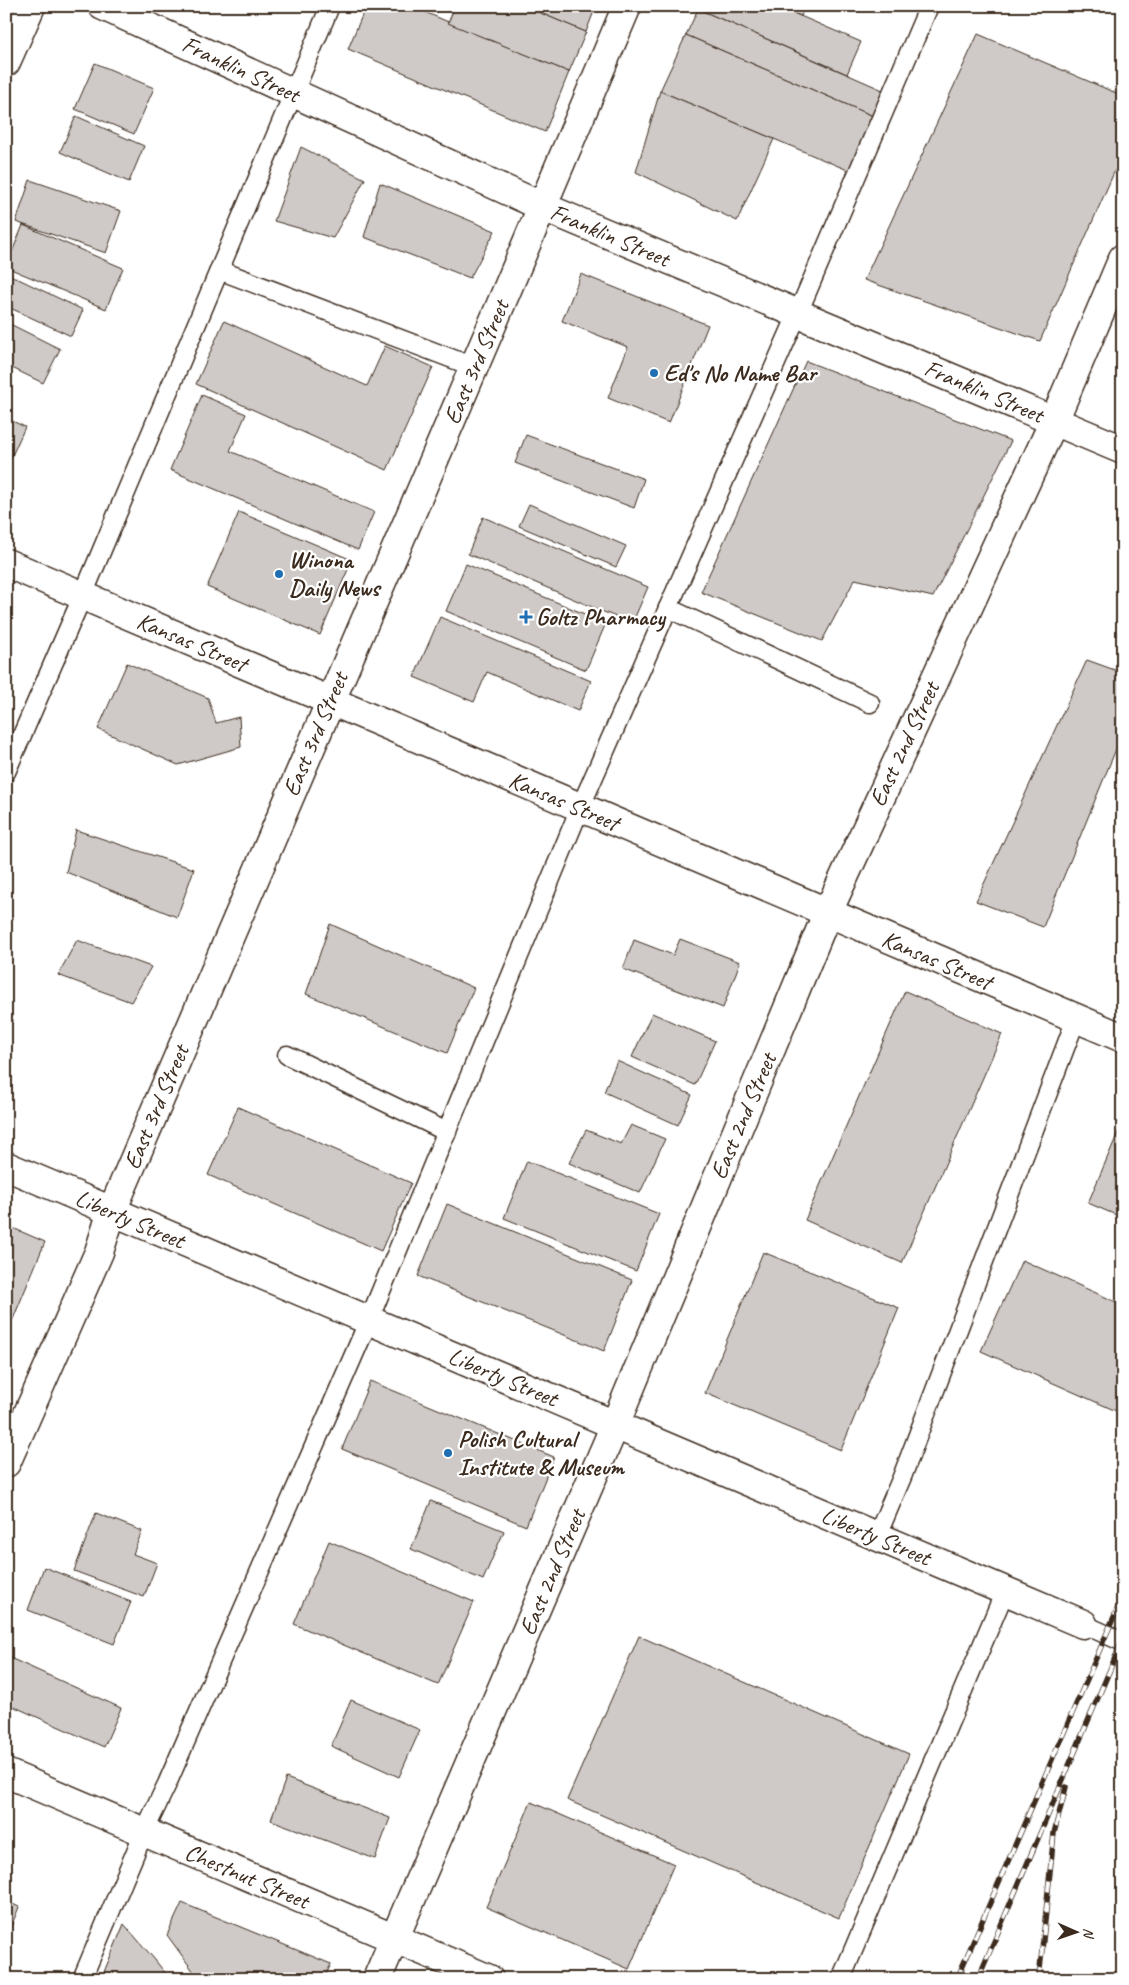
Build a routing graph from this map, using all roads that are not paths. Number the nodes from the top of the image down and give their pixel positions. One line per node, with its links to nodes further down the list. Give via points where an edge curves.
1 (31, 6): 6 (street)
2 (103, 6): 7 (street, Franklin Street)
3 (330, 6): 7 (lane)
4 (627, 6): 8 (street, East 3rd Street)
5 (929, 6): 11 (lane)
6 (6, 62)
7 (293, 93): 8 (street, Franklin Street); 10 (lane)
8 (541, 206): 11 (street, Franklin Street); 12 (street, East 3rd Street)
9 (1123, 258): 13 (street, East 2nd Street)
10 (219, 270): 12 (lane); 16 (lane)
11 (798, 313): 13 (street, Franklin Street); 17 (lane)
12 (474, 367): 18 (street, East 3rd Street)
13 (1054, 421): 14 (street, Franklin Street); 22 (street, East 2nd Street)
14 (1123, 450)
15 (6, 562): 16 (street, Kansas Street)
16 (83, 595): 18 (street, Kansas Street); 20 (lane)
17 (668, 608): 19 (lane); 21 (lane)
18 (330, 701): 21 (street, Kansas Street); 28 (street, East 3rd Street)
19 (870, 703)
20 (6, 772)
21 (580, 808): 22 (street, Kansas Street); 26 (lane)
22 (827, 914): 23 (street, Kansas Street); 30 (street, East 2nd Street)
23 (1076, 1019): 24 (street, Kansas Street); 32 (lane)
24 (1123, 1038)
25 (287, 1055): 26 (lane)
26 (447, 1132): 29 (lane)
27 (6, 1166): 28 (street, Liberty Street)
28 (112, 1211): 29 (street, Liberty Street); 31 (street, East 3rd Street, via 99,1252)
29 (369, 1320): 30 (street, Liberty Street); 37 (lane)
30 (615, 1425): 32 (street, Liberty Street); 38 (street, East 2nd Street)
31 (6, 1463)
32 (877, 1536): 33 (street, Liberty Street)
33 (1005, 1590): 34 (street, Liberty Street); 42 (lane)
34 (1083, 1624): 35 (lane)
35 (1123, 1642)
36 (6, 1773): 37 (street, Chestnut Street)
37 (144, 1832): 38 (street, Chestnut Street); 39 (lane)
38 (394, 1938): 40 (street, East 2nd Street); 41 (street, Chestnut Street)
39 (82, 1979)
40 (377, 1979)
41 (489, 1979)
42 (841, 1979)

